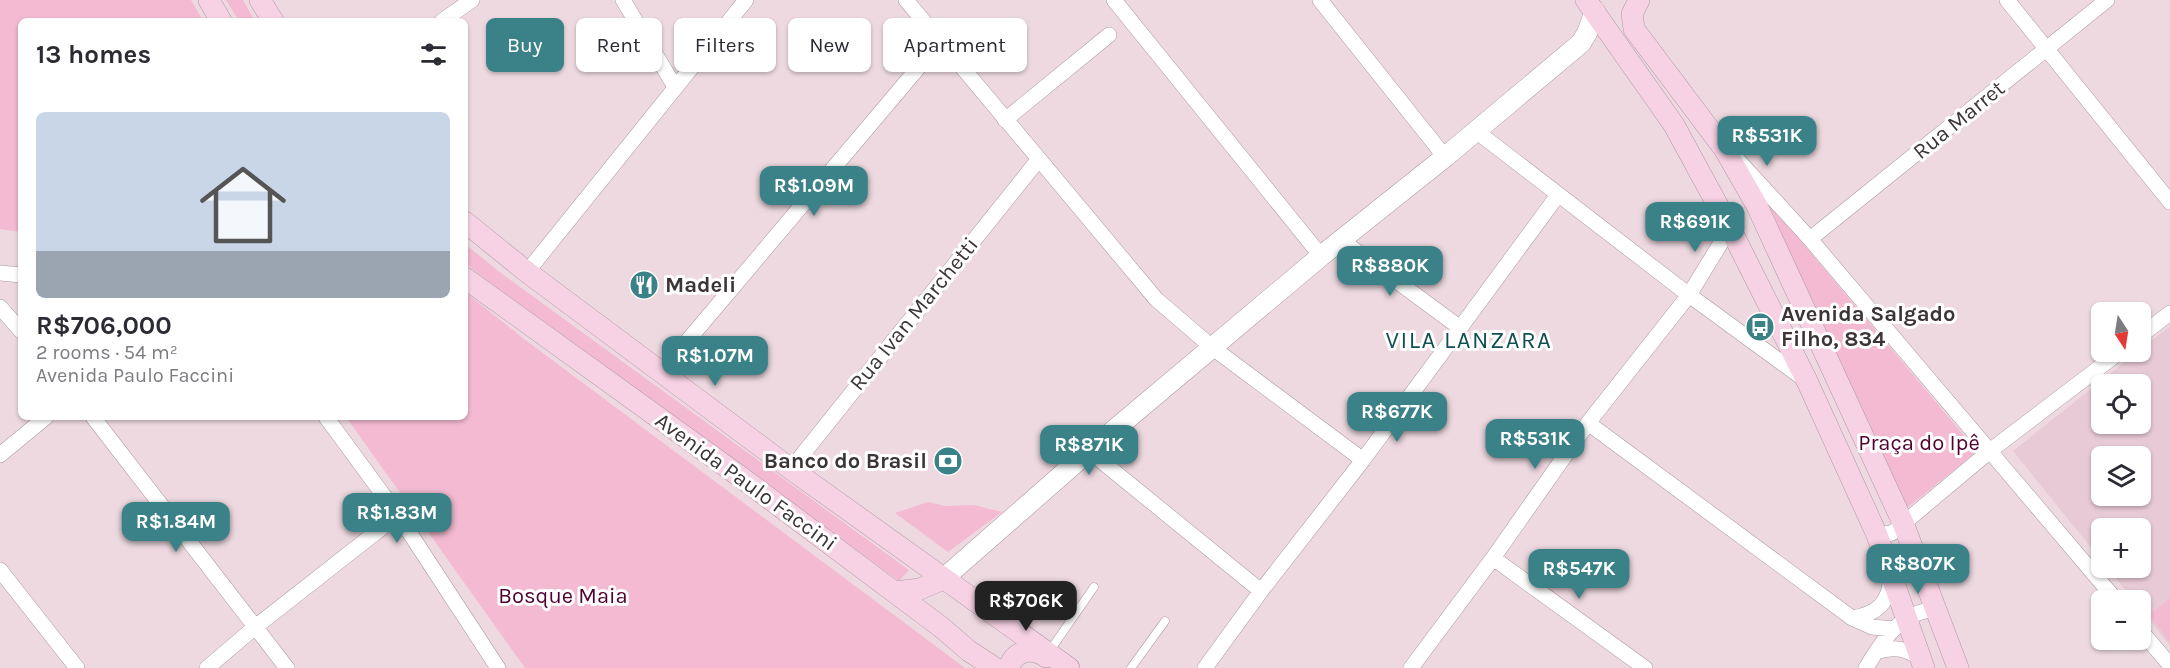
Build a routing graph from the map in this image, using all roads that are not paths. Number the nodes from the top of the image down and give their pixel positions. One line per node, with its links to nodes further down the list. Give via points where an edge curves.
1 (209, 0): 14 (main road)
2 (260, 0): 15 (main road)
3 (472, 0): 16 (street)
4 (623, 0): 24 (street)
5 (746, 0): 24 (street)
6 (906, 0): 17 (street)
7 (1114, 0): 36 (street)
8 (1320, 0): 28 (street)
9 (1633, 0): 10 (main road)
10 (1639, 0): 25 (main road, via 1632,15 1634,28)
11 (2007, 0): 21 (street)
12 (2107, 0): 21 (street, Rua Marret)
13 (1590, 5): 19 (street, via 1587,33); 20 (main road)
14 (219, 18)
15 (271, 18)
16 (446, 18)
17 (921, 18)
18 (1109, 35): 26 (street)
19 (1581, 43): 20 (street); 27 (street)
20 (1620, 46): 33 (main road, via 1674,125)
21 (2047, 49): 31 (street); 35 (street, Rua Marret)
22 (915, 72): 49 (street)
23 (965, 72): 26 (street)
24 (675, 87): 37 (street)
25 (1698, 116): 35 (street); 61 (main road, via 1725,150 1757,206)
26 (1005, 120): 29 (street)
27 (1476, 131): 28 (street); 30 (street)
28 (1445, 157): 34 (street)
29 (1039, 159): 47 (street, via 1156,299); 59 (street, Rua Ivan Marchetti)
30 (1557, 195): 41 (street); 44 (street)
31 (2170, 202)
32 (468, 224): 37 (main road, Avenida Paulo Faccini)
33 (1730, 228): 41 (street); 50 (main road)
34 (1341, 240): 36 (street); 44 (street)
35 (1810, 240): 55 (street)
36 (1321, 256): 47 (street)
37 (527, 272): 49 (main road, Avenida Paulo Faccini)
38 (0, 273): 39 (street)
39 (18, 275)
40 (468, 280): 70 (main road, Avenida Paulo Faccini)
41 (1689, 295): 50 (street); 54 (street)
42 (0, 307): 45 (street)
43 (2170, 313): 46 (street)
44 (1460, 327): 58 (street)
45 (18, 328)
46 (2151, 328)
47 (1213, 348): 56 (street); 58 (street)
48 (2107, 362): 55 (street)
49 (662, 371): 59 (main road, Avenida Paulo Faccini)
50 (1807, 381): 62 (main road)
51 (42, 420): 57 (street)
52 (95, 420): 75 (street)
53 (328, 420): 60 (street)
54 (1588, 423): 63 (street); 72 (street)
55 (1991, 450): 61 (street); 68 (street)
56 (1089, 451): 66 (street); 69 (street)
57 (0, 455)
58 (1363, 460): 69 (street)
59 (791, 469): 66 (main road, Avenida Paulo Faccini)
60 (398, 515): 75 (street); 84 (street)
61 (1903, 523): 62 (street, via 1892,533); 71 (main road)
62 (1877, 536): 65 (main road)
63 (1493, 558): 90 (street); 91 (street)
64 (0, 570): 81 (street)
65 (1891, 573): 72 (street, via 1888,592 1878,610); 74 (main road)
66 (943, 579): 70 (main road, via 920,589); 78 (main road, Avenida Paulo Faccini)
67 (1094, 587): 78 (lane)
68 (2108, 590)
69 (1261, 591): 89 (street)
70 (894, 592): 85 (main road, Avenida Paulo Faccini)
71 (1937, 610): 74 (street, via 1921,611); 93 (main road)
72 (1852, 618): 74 (street, via 1872,627)
73 (1165, 621): 88 (lane)
74 (1900, 623): 77 (street); 79 (main road)
75 (254, 628): 82 (street); 83 (street)
76 (2151, 643): 80 (street)
77 (1876, 652): 79 (street, via 1900,648); 92 (street)
78 (1055, 660): 86 (main road, via 1031,651 1018,654); 87 (main road, Avenida Paulo Faccini)
79 (1923, 663)
80 (2170, 665)
81 (77, 668)
82 (207, 668)
83 (287, 668)
84 (498, 668)
85 (995, 668)
86 (1009, 668)
87 (1069, 668)
88 (1131, 668)
89 (1205, 668)
90 (1411, 668)
91 (1645, 668)
92 (1866, 668)
93 (1958, 668)

